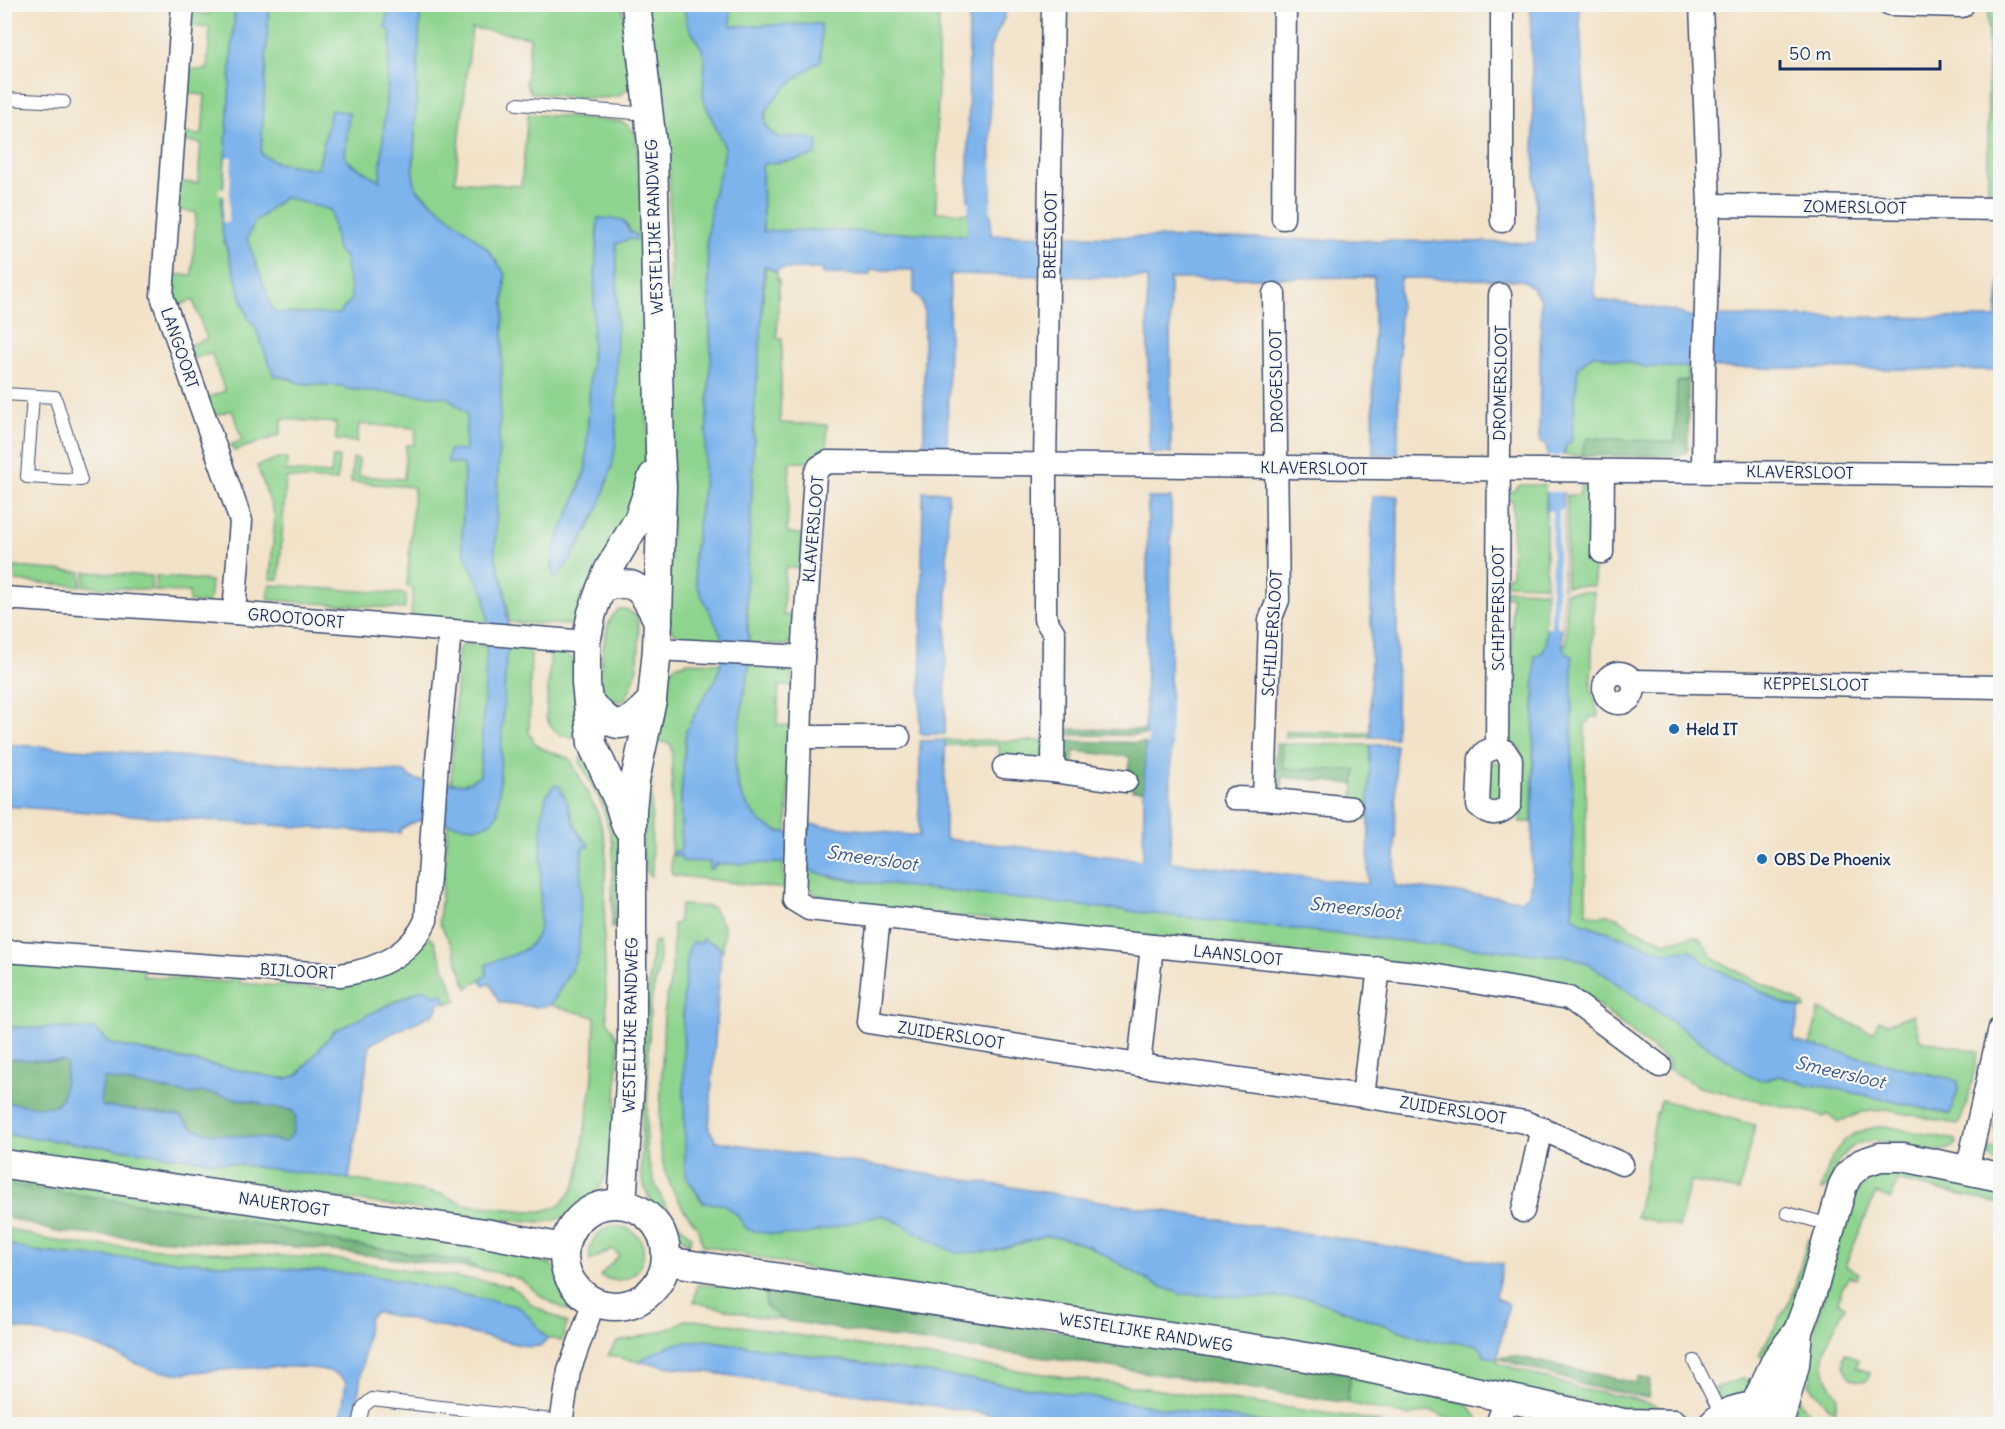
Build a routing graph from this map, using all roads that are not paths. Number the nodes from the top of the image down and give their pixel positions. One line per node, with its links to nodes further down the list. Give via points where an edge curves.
1 (183, 4): 31 (street, LANGOORT, via 162,296 241,520)
2 (636, 4): 12 (street, WESTELIJKE RANDWEG)
3 (1053, 4): 22 (street, BREESLOOT)
4 (1285, 4): 15 (street)
5 (1502, 4): 16 (street)
6 (1701, 4): 13 (street)
7 (1890, 4): 8 (street)
8 (1962, 6)
9 (4, 99): 10 (lane)
10 (64, 102)
11 (517, 104): 12 (lane)
12 (650, 114): 21 (street, WESTELIJKE RANDWEG)
13 (1708, 205): 14 (street, ZOMERSLOOT); 26 (street)
14 (2000, 208)
15 (1282, 218)
16 (1502, 220)
17 (1274, 294): 23 (street, DROGESLOOT)
18 (1500, 296): 24 (street, DROMERSLOOT)
19 (4, 394): 20 (lane)
20 (33, 396): 20 (lane, via 27,477 81,480 56,397)
21 (660, 451): 29 (street, WESTELIJKE RANDWEG, via 642,512); 32 (street, WESTELIJKE RANDWEG)
22 (1045, 465): 23 (street, KLAVERSLOOT); 36 (street, KLAVERSLOOT, via 828,462 819,467 815,475); 45 (street, BREESLOOT, via 1045,619 1054,633)
23 (1277, 467): 24 (street, KLAVERSLOOT); 48 (street, SCHILDERSLOOT, via 1278,600 1270,620)
24 (1499, 470): 25 (street, KLAVERSLOOT); 43 (street, SCHIPPERSLOOT)
25 (1603, 471): 26 (street, KLAVERSLOOT); 28 (street)
26 (1703, 471): 27 (street, KLAVERSLOOT)
27 (2001, 475)
28 (1602, 552)
29 (601, 588): 32 (street, WESTELIJKE RANDWEG, via 624,583 639,588); 34 (street, WESTELIJKE RANDWEG)
30 (4, 598): 31 (street, GROOTOORT)
31 (234, 613): 33 (street, GROOTOORT)
32 (658, 621): 35 (street, WESTELIJKE RANDWEG)
33 (458, 632): 34 (street, GROOTOORT); 54 (street, BIJLOORT, via 437,760 423,927 390,961 340,975)
34 (586, 642): 40 (street, WESTELIJKE RANDWEG)
35 (657, 649): 36 (street); 39 (street, WESTELIJKE RANDWEG)
36 (803, 657): 41 (street, KLAVERSLOOT)
37 (1632, 681): 38 (street, KEPPELSLOOT)
38 (2001, 687)
39 (652, 700): 40 (street, via 620,725 608,722); 50 (street, WESTELIJKE RANDWEG, via 635,780)
40 (588, 701): 50 (street, WESTELIJKE RANDWEG, via 592,744 618,800)
41 (801, 737): 42 (street); 51 (street, KLAVERSLOOT)
42 (899, 737)
43 (1497, 747)
44 (1004, 767): 45 (street)
45 (1053, 771): 46 (street)
46 (1126, 781)
47 (1234, 798): 48 (street)
48 (1264, 799): 49 (street)
49 (1351, 808)
50 (631, 846): 65 (street, WESTELIJKE RANDWEG, via 632,1053)
51 (794, 900): 52 (street, LAANSLOOT, via 809,909)
52 (879, 916): 53 (street, LAANSLOOT); 57 (street, ZUIDERSLOOT, via 868,1022)
53 (1152, 946): 55 (street, LAANSLOOT); 57 (street)
54 (4, 951)
55 (1379, 968): 58 (street, LAANSLOOT, via 1569,998); 59 (street)
56 (2001, 1028): 63 (street)
57 (1139, 1065): 59 (street, ZUIDERSLOOT)
58 (1660, 1066)
59 (1363, 1096): 60 (street, ZUIDERSLOOT)
60 (1542, 1128): 62 (street, ZUIDERSLOOT); 66 (street)
61 (4, 1164): 69 (street, NAUERTOGT, via 485,1233)
62 (1622, 1164)
63 (1967, 1170): 64 (street); 68 (street, via 1903,1156 1874,1158 1849,1174)
64 (2001, 1177)
65 (622, 1204): 69 (street, via 606,1204 577,1219); 70 (street, via 637,1209 660,1230)
66 (1523, 1211)
67 (1787, 1213): 68 (lane)
68 (1830, 1225): 72 (street)
69 (563, 1248): 71 (street, via 570,1280)
70 (666, 1261): 71 (street, via 662,1276 640,1300 618,1306); 74 (street, WESTELIJKE RANDWEG, via 1277,1352)
71 (594, 1302): 78 (street, via 569,1371)
72 (1798, 1331): 75 (street, via 1777,1358); 77 (street)
73 (1694, 1361): 76 (lane)
74 (1506, 1398): 79 (street, WESTELIJKE RANDWEG); 81 (street)
75 (1755, 1407): 76 (street, via 1737,1409); 77 (street)
76 (1717, 1420)
77 (1785, 1421)
78 (561, 1423): 80 (lane, via 372,1399 363,1407)
79 (1625, 1424): 82 (street, WESTELIJKE RANDWEG)
80 (358, 1425)
81 (1497, 1425)
82 (1674, 1425)

